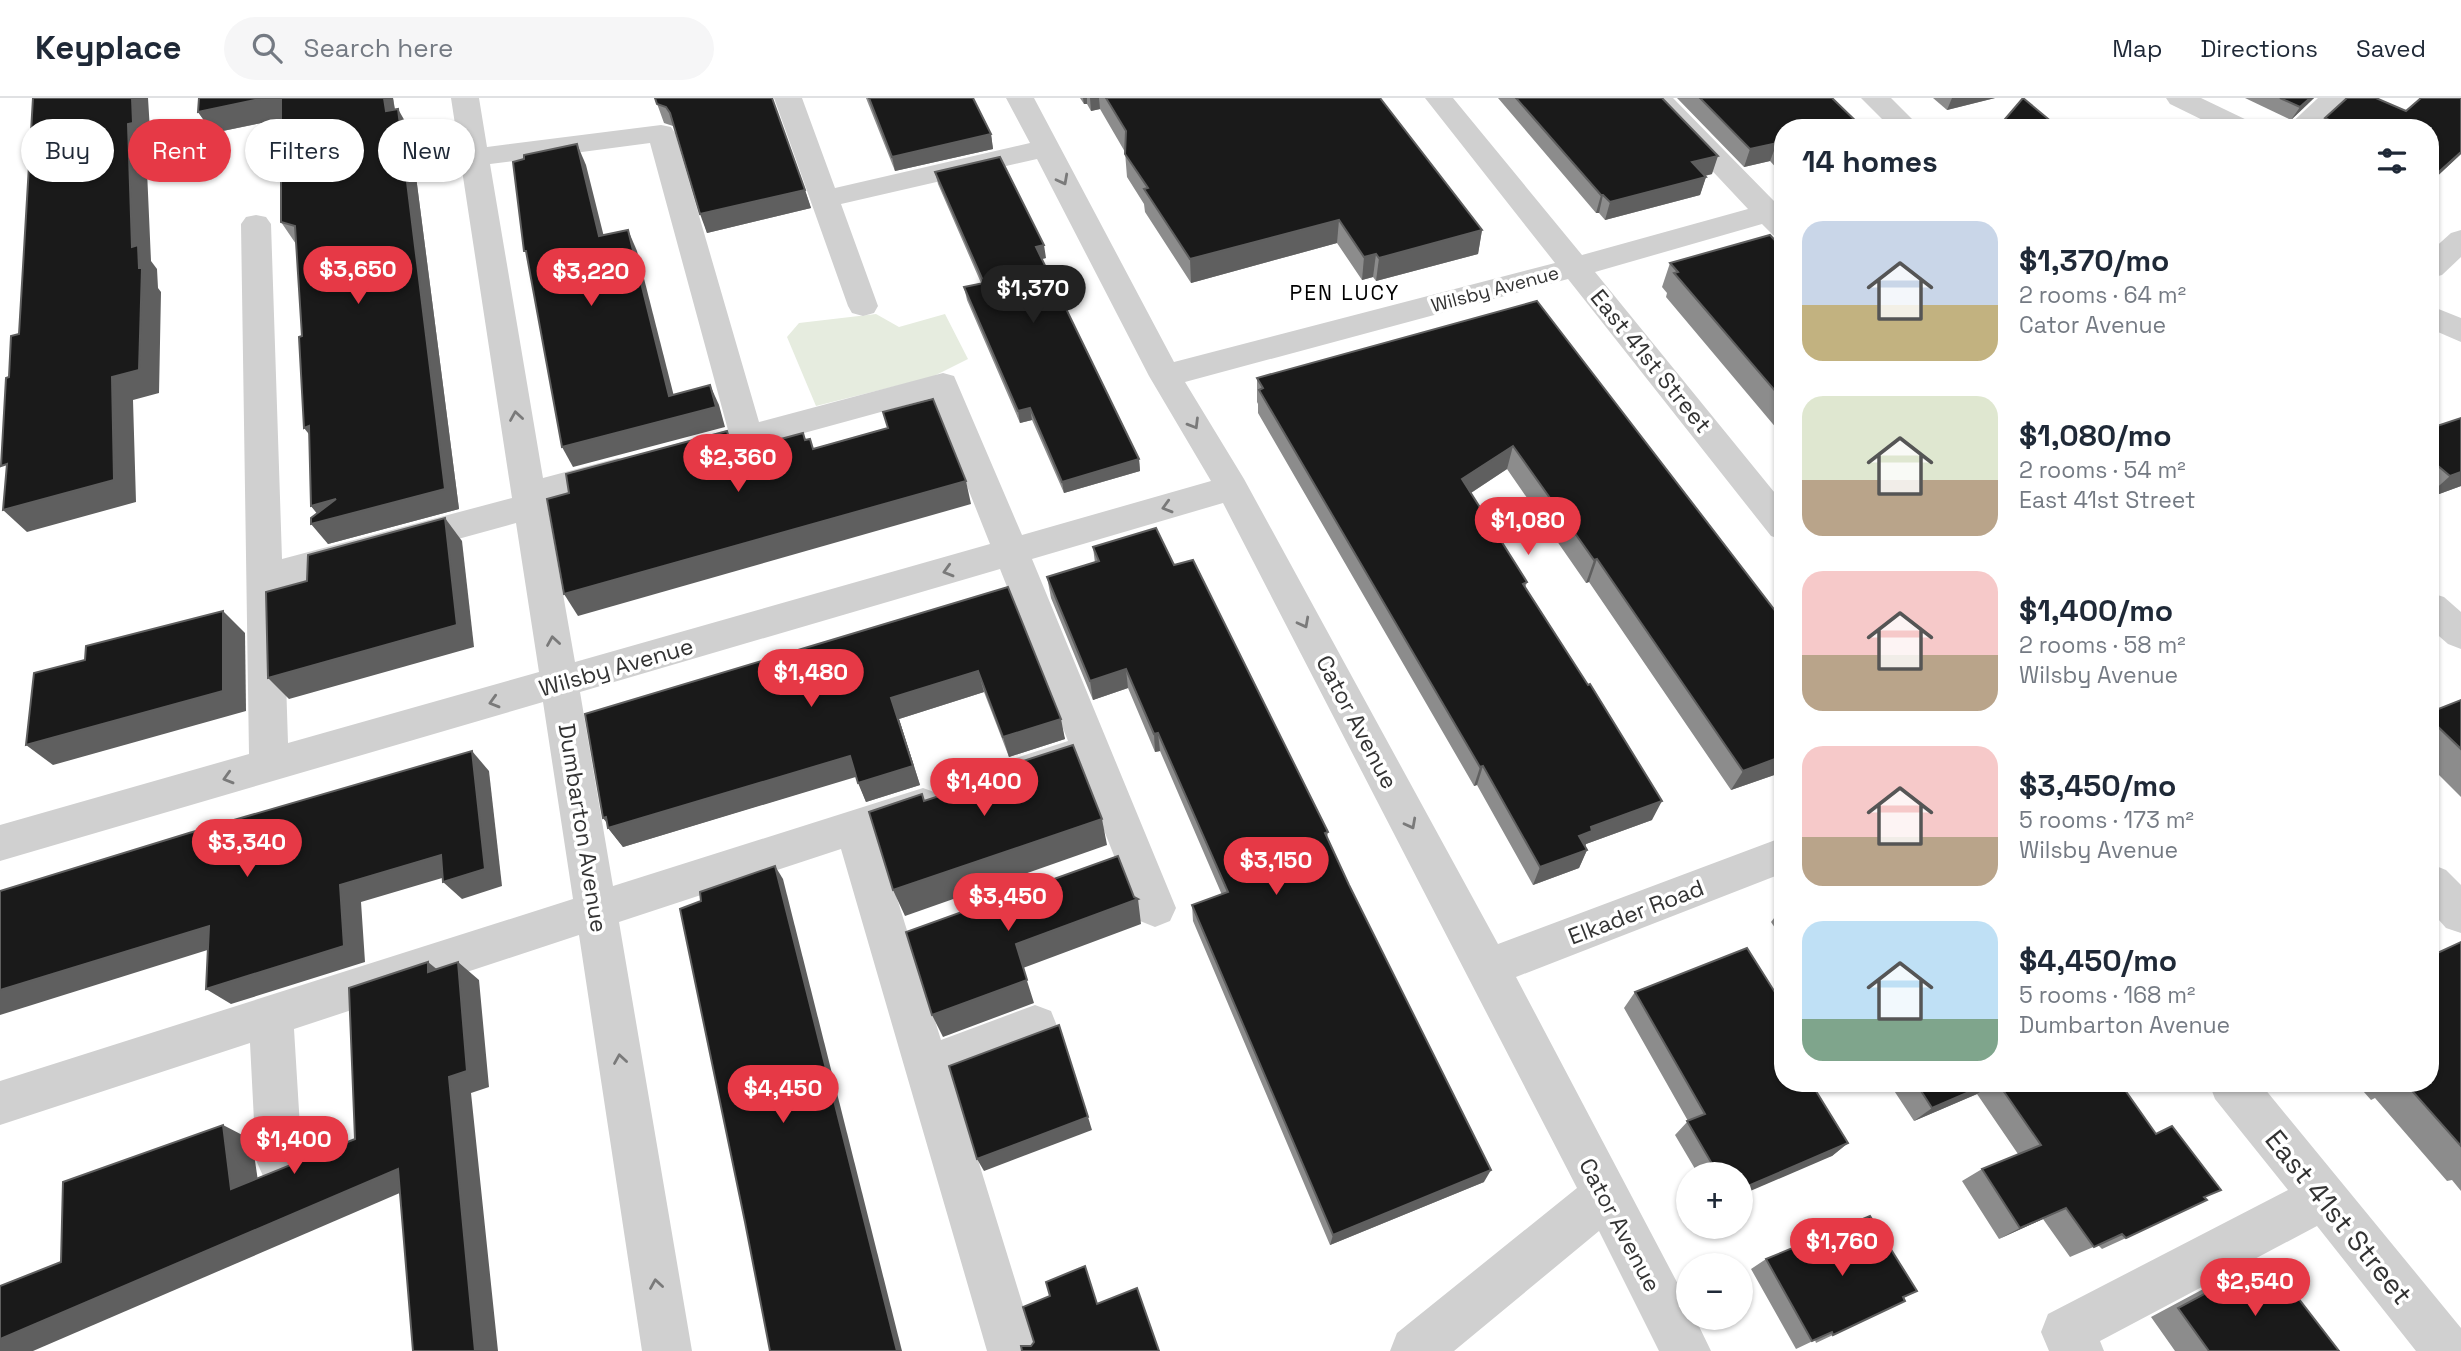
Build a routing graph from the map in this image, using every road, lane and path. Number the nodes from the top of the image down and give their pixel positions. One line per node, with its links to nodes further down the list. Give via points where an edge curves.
1 (465, 98): 9 (street, Dumbarton Avenue)
2 (788, 98): 15 (street)
3 (1020, 98): 13 (street, Cator Avenue)
4 (1439, 98): 21 (street, East 41st Street)
5 (1658, 98): 16 (street)
6 (1875, 98): 10 (street)
7 (2180, 98): 11 (street)
8 (2334, 98): 12 (street)
9 (469, 119)
10 (1897, 119)
11 (2223, 119)
12 (2310, 119)
13 (1046, 148): 15 (street); 25 (street, Cator Avenue, one-way to 25)
14 (475, 157): 26 (street, via 661,133); 28 (street, Dumbarton Avenue, one-way to 14)
15 (825, 199): 22 (street)
16 (1774, 212)
17 (1774, 217): 21 (street, Wilsby Avenue)
18 (256, 224): 31 (street)
19 (2461, 240): 20 (street)
20 (2439, 261)
21 (1576, 267): 25 (street, Wilsby Avenue); 29 (street, East 41st Street)
22 (863, 306)
23 (2439, 320): 24 (street)
24 (2461, 331)
25 (1165, 376): 27 (street, Cator Avenue, one-way to 27)
26 (747, 438): 28 (street); 30 (street, via 943,384)
27 (1232, 488): 30 (street, Wilsby Avenue, one-way to 30); 46 (street, Cator Avenue, one-way to 46)
28 (530, 500): 31 (street); 34 (street, Dumbarton Avenue, one-way to 28)
29 (1774, 516)
30 (1012, 552): 34 (street, Wilsby Avenue, one-way to 34); 35 (street)
31 (264, 578): 36 (street)
32 (2439, 614): 33 (street)
33 (2461, 634)
34 (559, 683): 36 (street, Wilsby Avenue, one-way to 36); 44 (street, Dumbarton Avenue)
35 (1091, 750): 37 (street); 39 (street)
36 (269, 767): 38 (street, Wilsby Avenue, one-way to 38)
37 (855, 828): 44 (street); 49 (street, via 909,937)
38 (0, 843)
39 (1134, 857): 41 (street); 43 (street)
40 (1774, 858): 46 (street, Elkader Road)
41 (1096, 871)
42 (2439, 891): 45 (street)
43 (1155, 908)
44 (596, 911): 47 (street); 55 (street, Dumbarton Avenue, one-way to 44)
45 (2461, 914)
46 (1488, 968): 53 (street, Cator Avenue)
47 (271, 1017): 51 (street); 52 (street)
48 (1035, 1026): 49 (street)
49 (926, 1067): 56 (street)
50 (2238, 1092): 54 (street, East 41st Street)
51 (0, 1103)
52 (279, 1160)
53 (1604, 1196): 57 (street); 58 (street, Cator Avenue)
54 (2324, 1197): 59 (street, via 2066,1332); 60 (street, East 41st Street)
55 (667, 1351)
56 (1012, 1351)
57 (1415, 1351)
58 (1686, 1351)
59 (2079, 1351)
60 (2448, 1351)

